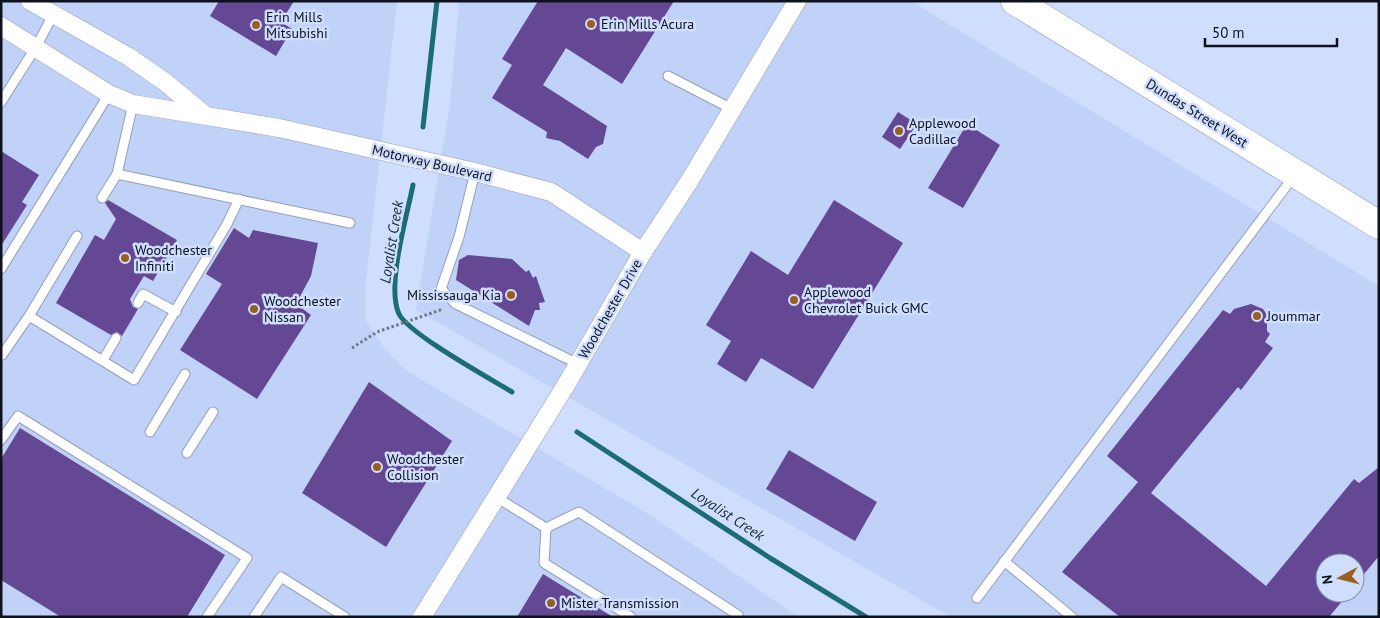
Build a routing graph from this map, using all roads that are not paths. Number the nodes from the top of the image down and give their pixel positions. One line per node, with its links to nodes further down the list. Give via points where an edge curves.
1 (30, 1): 4 (street, Motorway Boulevard)
2 (798, 1): 11 (street, Woodchester Drive)
3 (1016, 1): 15 (main road, Dundas Street West)
4 (52, 15): 6 (lane); 12 (street, Motorway Boulevard, via 129,57)
5 (1, 26): 6 (street, Motorway Boulevard)
6 (36, 47): 8 (street, Motorway Boulevard); 9 (lane)
7 (668, 76): 11 (lane)
8 (110, 94): 10 (street, Motorway Boulevard); 22 (lane)
9 (1, 102)
10 (133, 104): 12 (street, Motorway Boulevard); 14 (lane)
11 (732, 109): 21 (street, Woodchester Drive)
12 (205, 115): 13 (street, Motorway Boulevard, via 279,128)
13 (475, 172): 21 (street, Motorway Boulevard, via 551,192); 29 (lane, via 460,237 442,289 456,304)
14 (118, 174): 16 (lane); 17 (lane)
15 (1296, 174): 19 (main road, Dundas Street West); 37 (lane)
16 (102, 198)
17 (239, 199): 18 (lane); 24 (lane)
18 (350, 223)
19 (1379, 225)
20 (77, 236): 25 (lane)
21 (643, 252): 29 (street, Woodchester Drive)
22 (1, 269)
23 (138, 303): 24 (lane, via 144,294)
24 (176, 312): 28 (lane, via 134,380)
25 (28, 316): 27 (lane); 28 (lane)
26 (116, 338): 28 (lane)
27 (2, 355)
28 (103, 360)
29 (578, 364): 35 (street, Woodchester Drive)
30 (185, 374): 32 (lane)
31 (213, 412): 34 (lane)
32 (150, 432)
33 (1, 440): 39 (lane, via 18,416 247,558)
34 (186, 453)
35 (496, 497): 36 (lane); 42 (street, Woodchester Drive)
36 (546, 528): 43 (lane, via 544,563); 44 (lane, via 579,512)
37 (1004, 561): 38 (lane); 45 (lane)
38 (977, 598)
39 (207, 617)
40 (254, 617): 41 (lane, via 281,577)
41 (345, 617)
42 (422, 617)
43 (631, 617)
44 (737, 617)
45 (1072, 617)

